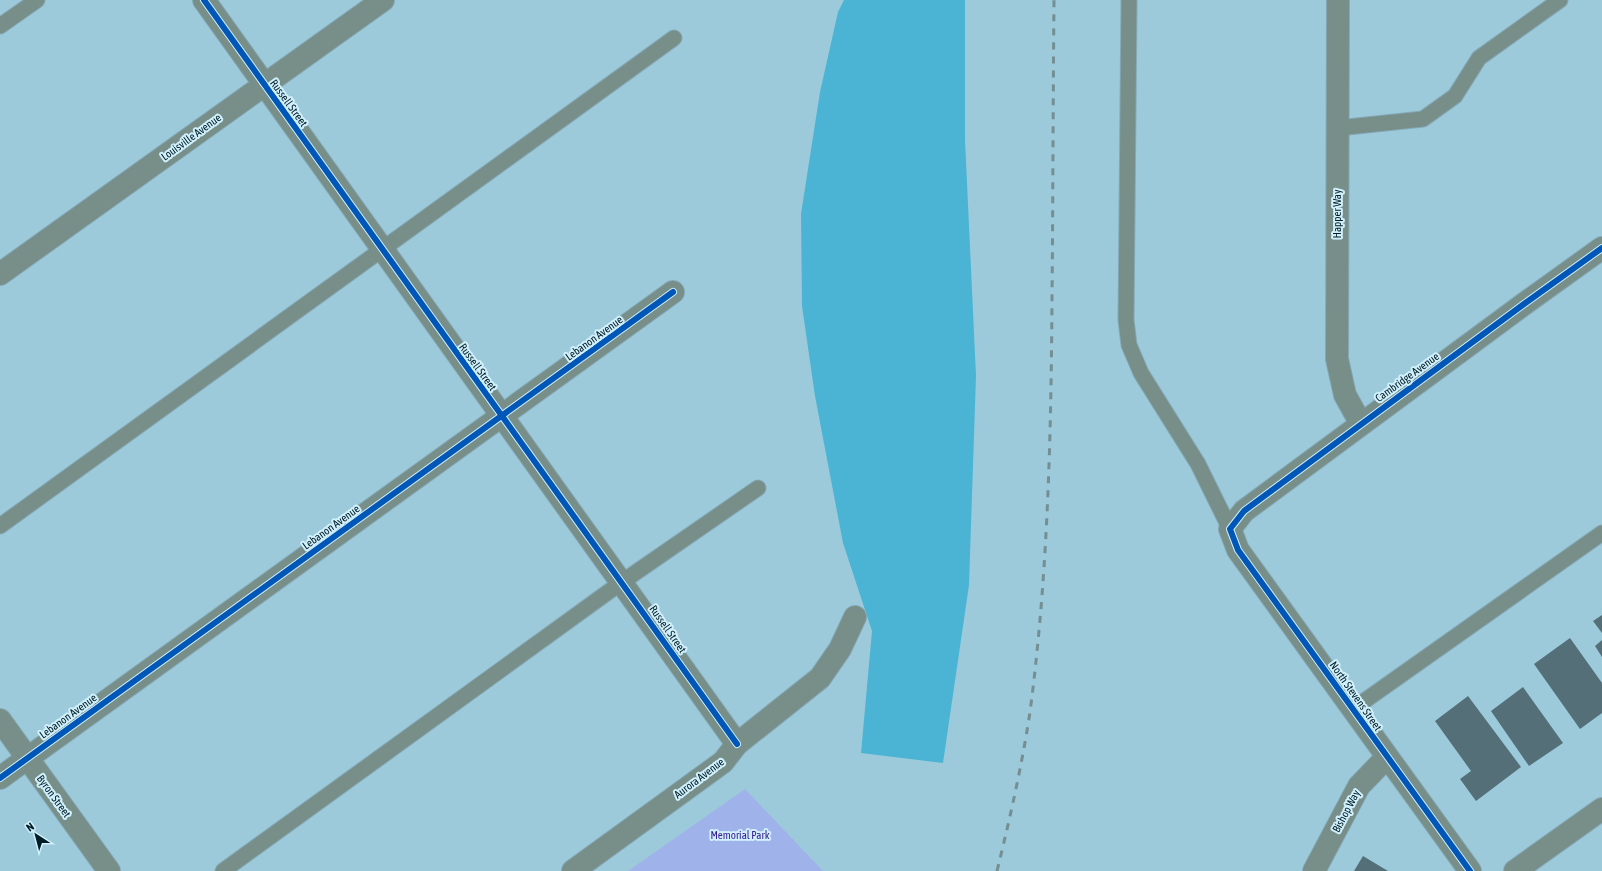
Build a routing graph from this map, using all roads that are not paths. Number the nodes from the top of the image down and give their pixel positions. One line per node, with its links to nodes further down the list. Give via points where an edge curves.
1 (37, 0): 7 (lane)
2 (204, 0): 9 (street, Russell Street)
3 (383, 0): 9 (street, Louisville Avenue)
4 (1129, 0): 19 (lane, via 1126,320 1129,345 1141,373 1198,464)
5 (1338, 0): 10 (street, Happer Way)
6 (1560, 0): 10 (lane, via 1480,58 1455,96 1422,119)
7 (0, 26)
8 (674, 38): 12 (lane)
9 (264, 85): 12 (street, Russell Street); 13 (street, Louisville Avenue)
10 (1338, 128): 16 (street, Happer Way, via 1337,359 1345,395)
11 (1602, 248): 16 (street, Cambridge Avenue)
12 (382, 250): 15 (street, Russell Street); 18 (lane)
13 (0, 274)
14 (673, 292): 15 (street, Lebanon Avenue)
15 (501, 417): 21 (street, Russell Street); 27 (street, Lebanon Avenue)
16 (1361, 424): 19 (street, Cambridge Avenue, via 1244,511)
17 (758, 488): 21 (lane)
18 (0, 526)
19 (1230, 529): 23 (street, North Stevens Street, via 1238,550)
20 (1602, 533): 23 (lane)
21 (622, 582): 25 (street, Russell Street); 31 (lane)
22 (855, 617): 25 (street, Aurora Avenue, via 840,649 820,678)
23 (1354, 709): 26 (street, North Stevens Street)
24 (0, 720): 27 (street, Byron Street)
25 (737, 744): 32 (street, Aurora Avenue, via 723,762)
26 (1387, 757): 33 (street, Bishop Way, via 1359,786); 34 (street, North Stevens Street)
27 (27, 758): 28 (street, Lebanon Avenue); 30 (street, Byron Street)
28 (0, 778)
29 (1602, 809): 35 (street)
30 (109, 871)
31 (223, 871)
32 (573, 871)
33 (1314, 871)
34 (1470, 871)
35 (1515, 871)

